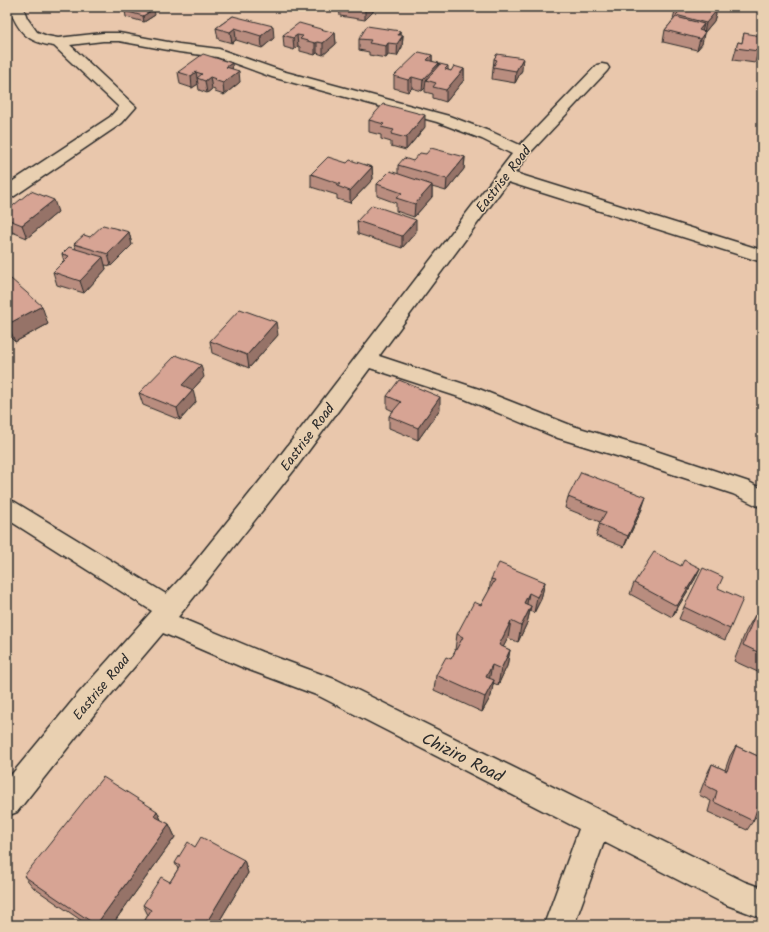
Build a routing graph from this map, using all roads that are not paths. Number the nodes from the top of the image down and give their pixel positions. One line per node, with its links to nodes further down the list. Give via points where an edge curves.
1 (16, 7): 2 (street, via 32,35)
2 (58, 42): 4 (street, via 119,37 219,53 277,74 443,119); 6 (street, via 128,107 116,120)
3 (602, 68): 4 (street, Eastrise Road)
4 (522, 152): 5 (street, Eastrise Road)
5 (504, 175): 7 (street); 8 (street, Eastrise Road)
6 (7, 193)
7 (762, 256)
8 (365, 359): 9 (street, via 472,394 566,432 741,488); 11 (street, Eastrise Road, via 287,463)
9 (762, 499)
10 (7, 508): 11 (street, Chiziro Road)
11 (164, 615): 12 (street, Eastrise Road, via 87,703); 13 (street, Chiziro Road, via 253,660 328,688)
12 (7, 802)
13 (596, 823): 14 (street, Chiziro Road, via 738,894); 15 (street)
14 (762, 903)
15 (559, 925)

